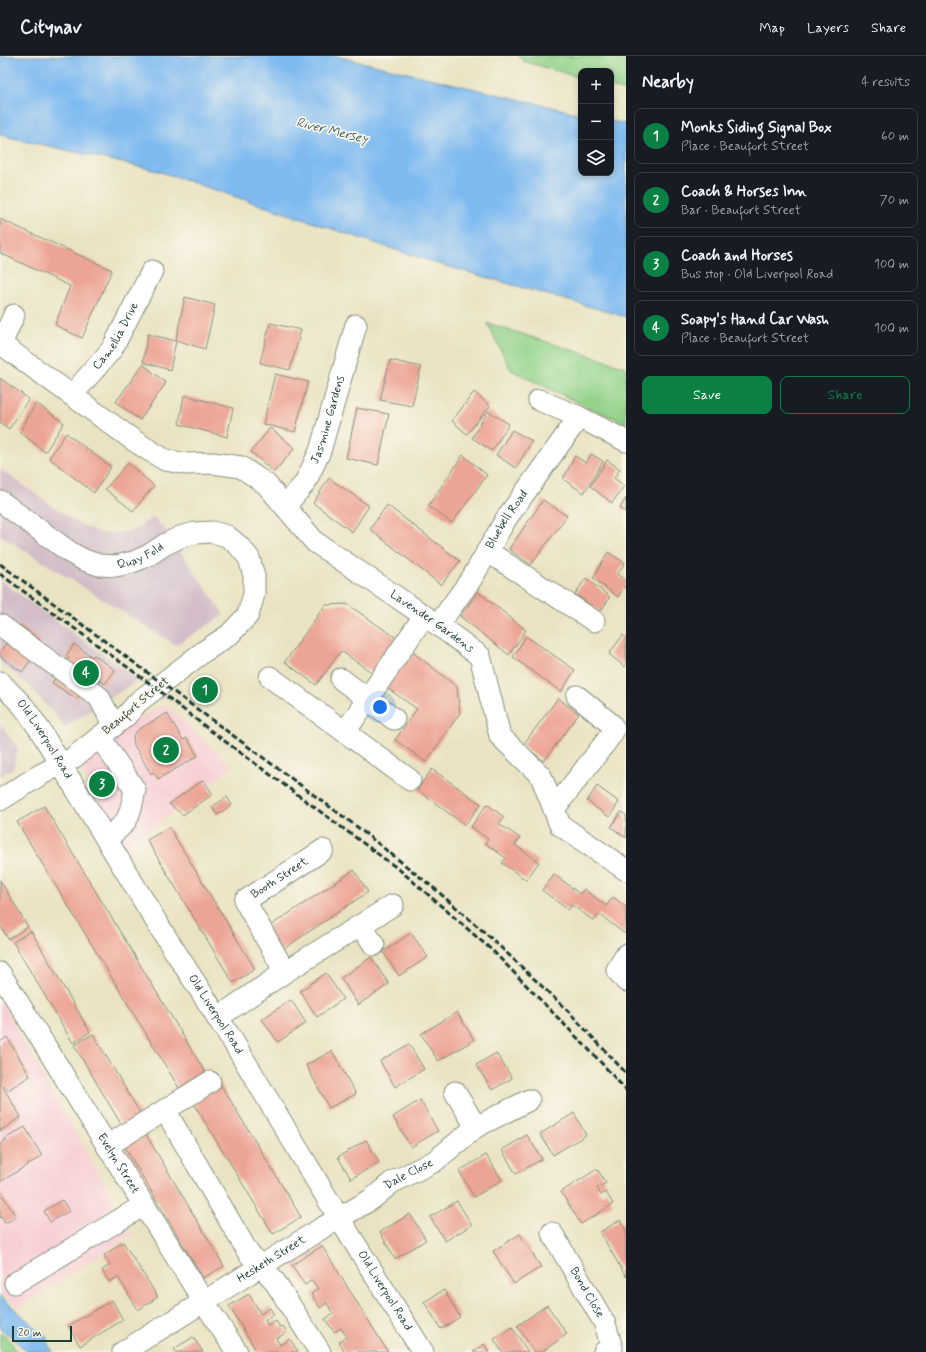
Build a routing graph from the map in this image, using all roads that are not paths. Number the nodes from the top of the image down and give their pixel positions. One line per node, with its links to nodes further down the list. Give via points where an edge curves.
1 (152, 271): 5 (street, Camellia Drive, via 112,349)
2 (14, 315): 4 (street)
3 (356, 325): 10 (street, Jasmine Gardens, via 320,451 305,483)
4 (1, 344): 5 (street, Lavender Gardens)
5 (72, 395): 10 (street, Lavender Gardens, via 165,460 241,467 266,484)
6 (539, 400): 7 (street)
7 (579, 417): 8 (street); 11 (street, Bluebell Road, via 506,519)
8 (626, 441)
9 (0, 501): 12 (street, Quay Fold, via 71,553 99,565 116,566 133,562 180,537 195,533 212,532 227,536 249,558 254,576)
10 (285, 506): 13 (street, Lavender Gardens, via 315,542)
11 (487, 551): 13 (street, Bluebell Road, via 472,578); 14 (street)
12 (254, 594): 22 (street, Beaufort Street, via 248,615 229,635 138,702)
13 (431, 620): 20 (street, Bluebell Road); 27 (street, Lavender Gardens, via 480,656 500,736 541,776)
14 (594, 620)
15 (0, 625): 22 (street, via 99,697)
16 (270, 677): 23 (street)
17 (341, 679): 20 (street)
18 (0, 682): 24 (street, Old Liverpool Road, via 24,707)
19 (577, 696): 27 (street, via 614,729)
20 (367, 699): 21 (street); 23 (street, Bluebell Road)
21 (394, 719)
22 (107, 732): 24 (street, Beaufort Street); 28 (street, via 135,790 128,819)
23 (345, 732): 25 (street)
24 (62, 764): 26 (street, Beaufort Street); 28 (street, Old Liverpool Road)
25 (410, 780)
26 (0, 800)
27 (554, 809): 30 (street, Lavender Gardens, via 560,825)
28 (106, 838): 38 (street, Old Liverpool Road)
29 (323, 850): 35 (street, Booth Street, via 245,901)
30 (626, 870)
31 (393, 905): 32 (street)
32 (361, 925): 33 (street); 35 (street)
33 (374, 945)
34 (626, 955): 37 (street, via 617,970)
35 (285, 972): 38 (street)
36 (0, 973): 44 (street, Evelyn Street)
37 (626, 981)
38 (217, 1018): 46 (street, Old Liverpool Road)
39 (210, 1082): 42 (street)
40 (455, 1092): 43 (street)
41 (529, 1100): 43 (street, Dale Close)
42 (165, 1110): 44 (street); 48 (street, via 249,1254)
43 (476, 1127): 46 (street, Dale Close, via 435,1161 391,1184 372,1199)
44 (107, 1146): 45 (street, Evelyn Street)
45 (144, 1205): 49 (street); 50 (street, Evelyn Street)
46 (339, 1218): 48 (street, Hesketh Street); 55 (street, Old Liverpool Road)
47 (552, 1233): 51 (street, Bond Close, via 605,1324)
48 (261, 1266): 50 (street, Hesketh Street); 54 (street, via 273,1279)
49 (15, 1283)
50 (204, 1302): 52 (street, Hesketh Street); 53 (street, Evelyn Street)
51 (614, 1348)
52 (123, 1352)
53 (237, 1352)
54 (320, 1352)
55 (423, 1352)

